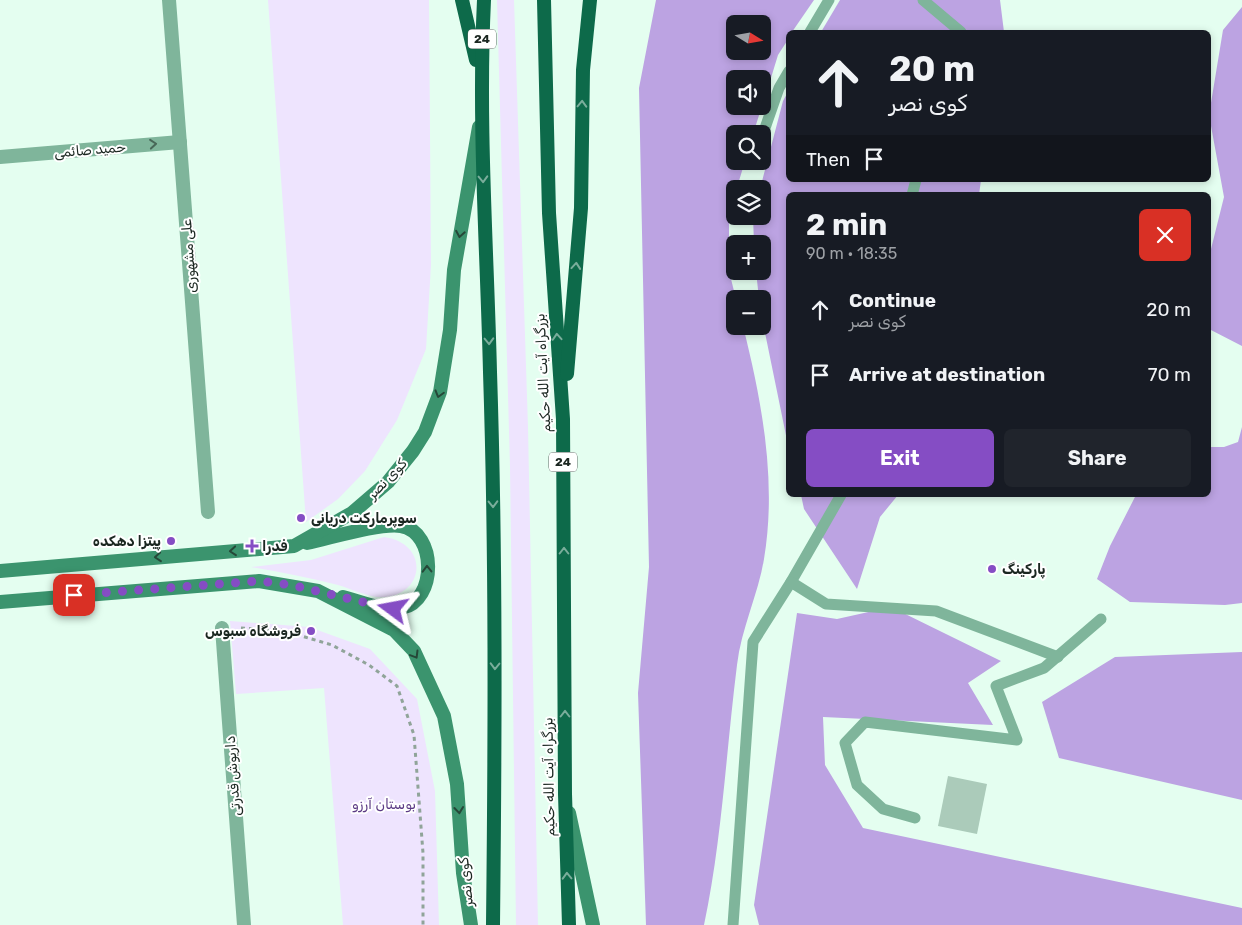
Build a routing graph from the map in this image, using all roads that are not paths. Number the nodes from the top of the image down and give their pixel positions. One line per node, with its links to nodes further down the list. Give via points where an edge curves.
1 (169, 0): 14 (street, علی مشهوری)
2 (462, 0): 11 (highway)
3 (484, 0): 11 (highway, 24)
4 (544, 0): 16 (highway, بزرگراه آیت الله حکیم / 24, one-way to 4, via 549,213)
5 (590, 0): 16 (highway, one-way to 5, via 581,208 583,70)
6 (829, 0): 8 (lane)
7 (923, 0): 9 (lane)
8 (811, 30)
9 (959, 30)
10 (786, 76): 13 (lane)
11 (480, 78): 12 (highway, 24)
12 (481, 117): 19 (main road, کوی نصر, one-way to 19, via 454,270 445,368 432,415 413,451 388,482 352,513); 31 (highway, 24, one-way to 31, via 496,629)
13 (766, 125)
14 (180, 142): 15 (street, حمید صائمی, one-way to 14); 18 (street, علی مشهوری)
15 (0, 157)
16 (563, 419): 27 (highway, بزرگراه آیت الله حکیم / 24, one-way to 16)
17 (840, 497): 21 (lane)
18 (208, 512)
19 (294, 546): 20 (main road, کوی نصر, one-way to 20); 22 (main road, one-way to 19, via 393,609 404,608 422,593 427,578 427,549 418,535 402,526)
20 (0, 571)
21 (791, 582): 26 (lane, via 826,604 936,611); 34 (lane, via 753,642)
22 (318, 591): 23 (main road, کوی نصر, via 259,581); 30 (main road, کوی نصر, one-way to 30, via 394,630 414,651 430,683 444,716 452,752)
23 (0, 602)
24 (1101, 619): 26 (lane)
25 (222, 628): 29 (street, داریوش قدرتی)
26 (1058, 657): 28 (lane, via 1044,668 996,686 1017,740 865,722 845,743 857,785 883,809)
27 (565, 794): 32 (highway, بزرگراه آیت الله حکیم / 24, one-way to 27); 33 (main road)
28 (915, 818)
29 (244, 925)
30 (471, 925)
31 (493, 925)
32 (569, 925)
33 (593, 925)
34 (733, 925)

